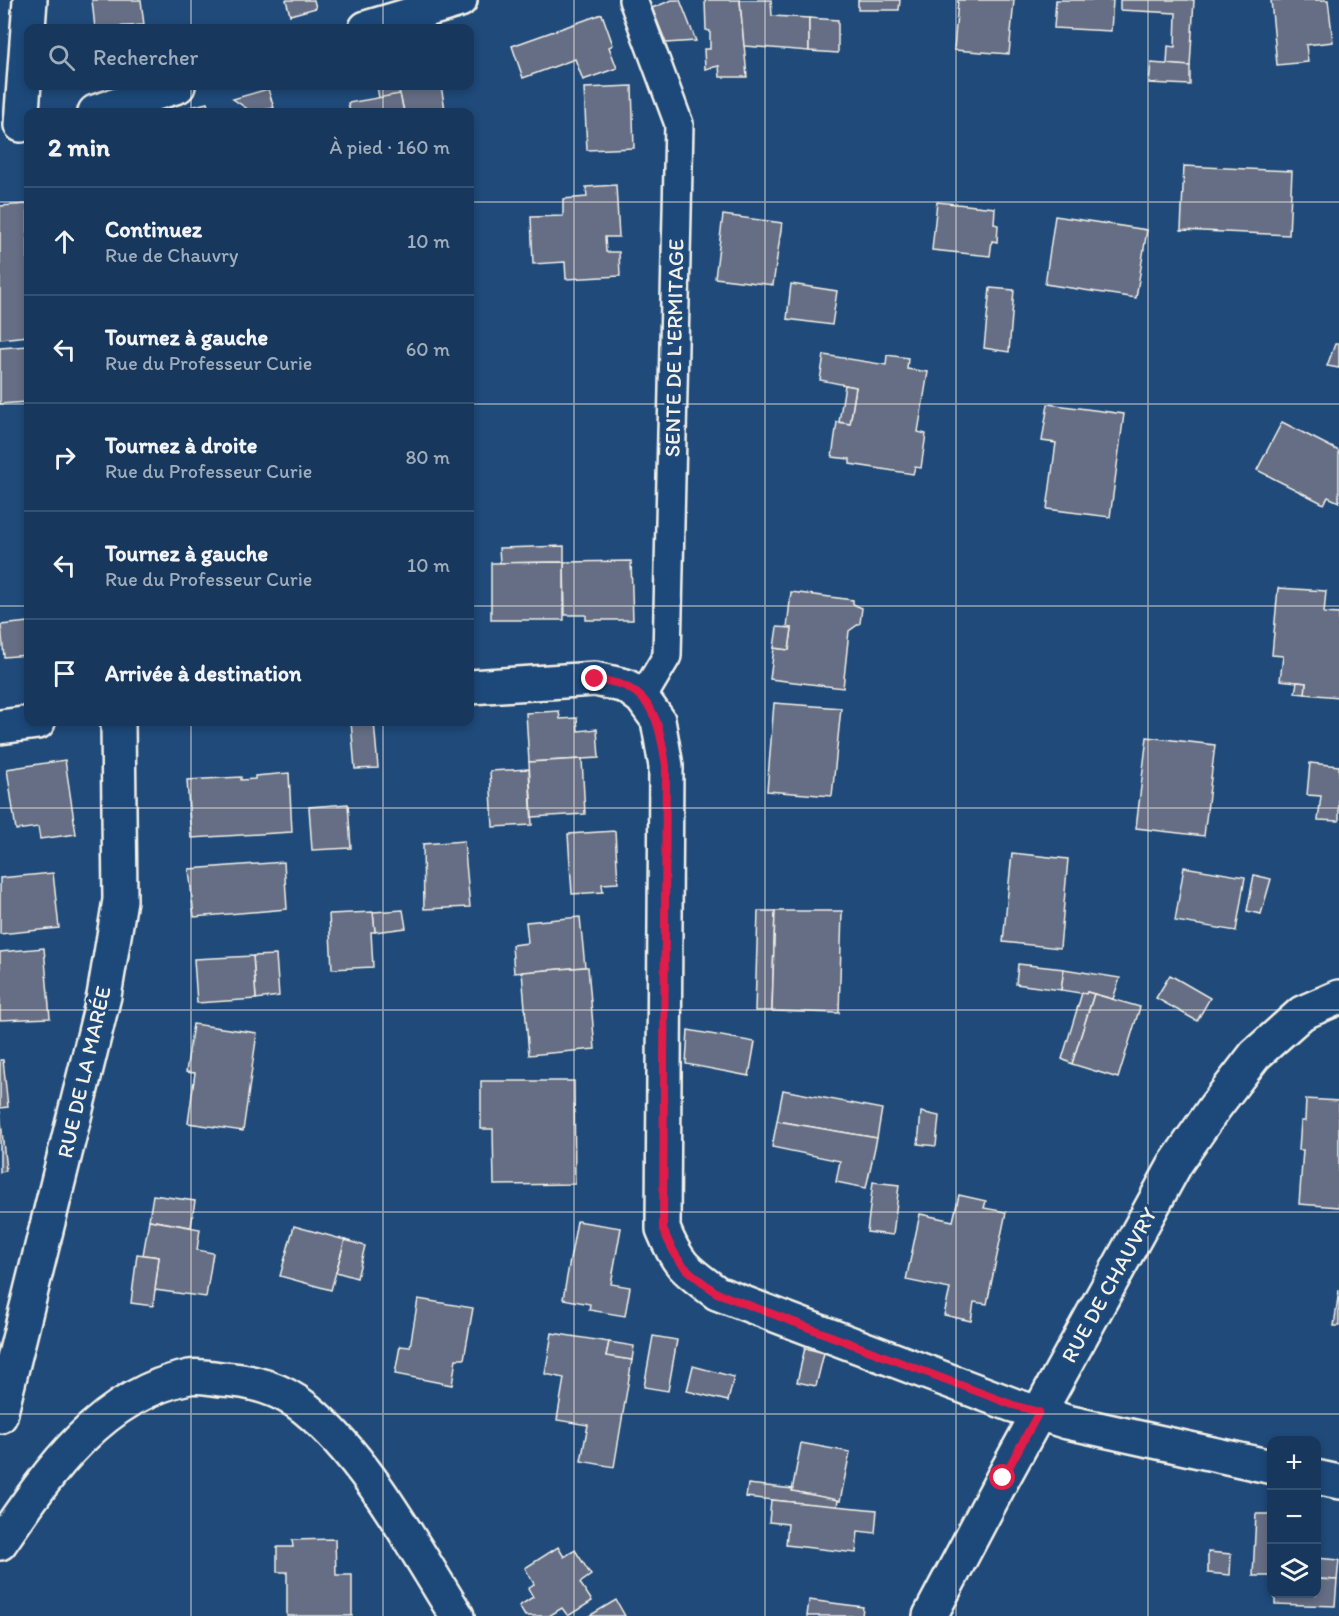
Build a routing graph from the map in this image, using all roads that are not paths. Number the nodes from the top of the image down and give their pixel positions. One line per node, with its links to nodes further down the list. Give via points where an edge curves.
1 (30, 0): 4 (street)
2 (460, 0): 5 (street)
3 (633, 0): 11 (lane, SENTE DE L'ERMITAGE, via 679,124 667,656)
4 (27, 24)
5 (379, 24)
6 (24, 54): 9 (street)
7 (165, 90): 8 (street)
8 (108, 108)
9 (16, 127)
10 (474, 687): 11 (street, via 595,679 626,686)
11 (642, 698): 16 (street, via 658,720 666,766 663,1229 672,1251 684,1269 717,1293)
12 (24, 724): 14 (street)
13 (118, 726): 17 (street, RUE DE LA MARÉE, via 120,900 104,996)
14 (0, 727)
15 (1339, 997): 16 (street, RUE DE CHAUVRY, via 1302,1013 1255,1054 1215,1107 1176,1163)
16 (1039, 1412): 18 (street, via 1067,1422); 23 (street, RUE DE CHAUVRY)
17 (0, 1416)
18 (1267, 1466)
19 (1321, 1478): 20 (street)
20 (1339, 1482)
21 (0, 1543): 22 (street, via 68,1450 127,1401 191,1377 243,1380 304,1407 352,1456)
22 (457, 1616)
23 (930, 1616)

